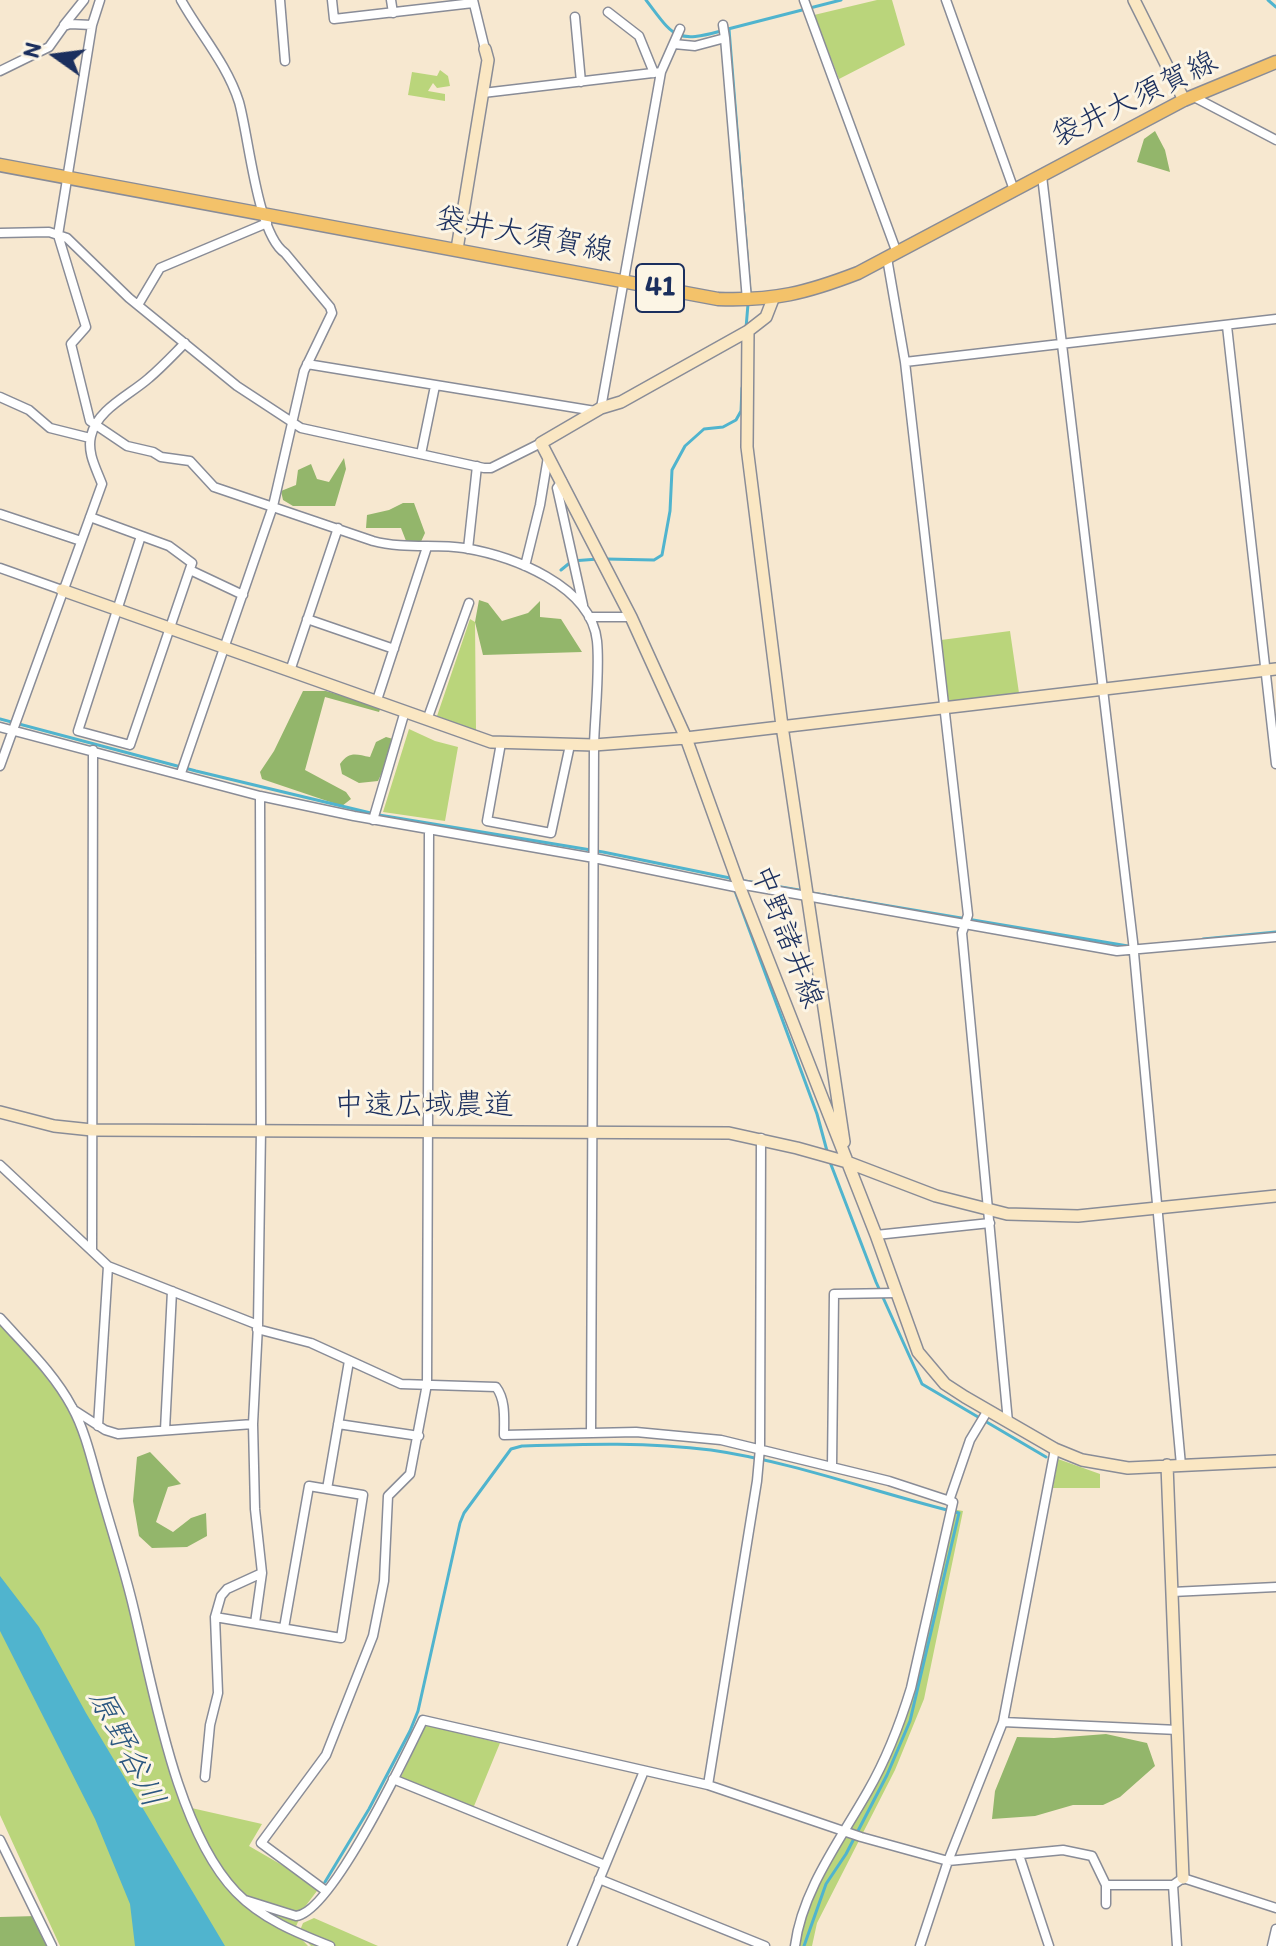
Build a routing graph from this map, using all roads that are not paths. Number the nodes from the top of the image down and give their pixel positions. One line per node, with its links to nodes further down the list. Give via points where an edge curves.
1 (84, 0): 16 (street)
2 (100, 0): 14 (street)
3 (181, 0): 33 (street, via 226,70 238,99)
4 (280, 0): 21 (street)
5 (332, 0): 12 (street, via 334,19)
6 (391, 0): 12 (street)
7 (804, 0): 37 (street)
8 (946, 0): 32 (street)
9 (1134, 0): 27 (street)
10 (473, 2): 12 (street); 20 (street)
11 (608, 12): 24 (street, via 639,36)
12 (393, 13)
13 (575, 17): 25 (street)
14 (92, 25): 16 (street); 31 (street)
15 (723, 25): 18 (street)
16 (64, 26): 23 (street, via 49,47)
17 (680, 29): 19 (street)
18 (725, 38): 19 (street, via 695,46); 40 (street)
19 (674, 44): 24 (street)
20 (485, 49): 26 (street)
21 (285, 61)
22 (1276, 62): 27 (main road, 袋井大須賀線 / 41)
23 (0, 71)
24 (658, 72): 25 (street); 38 (street)
25 (581, 82): 26 (street)
26 (483, 93): 36 (street)
27 (1188, 98): 28 (street); 30 (main road, 袋井大須賀線 / 41)
28 (1276, 140)
29 (0, 165): 31 (main road, 袋井大須賀線 / 41)
30 (1042, 176): 32 (main road, 袋井大須賀線 / 41); 46 (street)
31 (67, 177): 33 (main road, 袋井大須賀線 / 41); 35 (street)
32 (1014, 190): 37 (main road, 袋井大須賀線 / 41)
33 (264, 218): 36 (main road, 袋井大須賀線 / 41); 41 (street, via 160,268); 48 (street, via 276,247 332,313)
34 (0, 233): 35 (street)
35 (58, 235): 41 (street); 53 (street, via 86,327 71,344)
36 (457, 249): 38 (main road, 袋井大須賀線 / 41)
37 (892, 255): 39 (main road, 袋井大須賀線 / 41, via 858,273); 47 (street)
38 (624, 281): 40 (main road, 袋井大須賀線 / 41); 51 (street)
39 (773, 299): 40 (main road, 袋井大須賀線 / 41); 44 (street, via 766,317)
40 (747, 300)
41 (138, 305): 45 (street)
42 (1276, 319): 43 (street)
43 (1227, 326): 46 (street); 81 (street)
44 (748, 331): 51 (street, via 621,402); 88 (street, via 747,447)
45 (185, 343): 52 (street); 53 (street)
46 (1063, 344): 47 (street); 83 (street)
47 (905, 362): 85 (street)
48 (307, 364): 49 (street); 52 (street)
49 (435, 386): 51 (street); 56 (street)
50 (0, 397): 54 (street, via 29,410 50,428)
51 (598, 409): 55 (street)
52 (291, 422): 56 (street); 60 (street)
53 (95, 424): 54 (street); 60 (street, via 127,446 190,461 214,487)
54 (90, 438): 62 (street, via 90,454 102,484)
55 (541, 443): 57 (street, 中野諸井線); 58 (street, via 491,468)
56 (421, 454): 58 (street)
57 (548, 456): 59 (street, 中野諸井線); 68 (street)
58 (477, 466): 67 (street)
59 (562, 481): 75 (street, via 557,488); 76 (street, 中野諸井線)
60 (273, 506): 63 (street); 72 (street)
61 (0, 514): 65 (street)
62 (90, 517): 64 (street); 65 (street)
63 (338, 528): 66 (street, via 389,545); 77 (street)
64 (141, 536): 70 (street, via 183,555 192,563); 74 (street)
65 (81, 541): 71 (street)
66 (427, 547): 67 (street); 80 (street)
67 (468, 549): 68 (street)
68 (525, 566): 75 (street, via 554,580)
69 (0, 568): 71 (street)
70 (190, 570): 72 (street); 78 (street)
71 (62, 590): 74 (street); 90 (street)
72 (243, 595): 79 (street)
73 (469, 603): 87 (street)
74 (118, 610): 78 (street); 78 (street, via 78,731 130,745)
75 (586, 614): 76 (street); 94 (street, via 597,640)
76 (631, 617): 91 (street, 中野諸井線)
77 (307, 619): 80 (street); 82 (street)
78 (172, 628): 79 (street)
79 (225, 647): 82 (street); 98 (street)
80 (394, 649): 84 (street)
81 (1270, 670): 83 (street); 96 (street)
82 (290, 671): 84 (street)
83 (1105, 689): 85 (street); 107 (street)
84 (377, 700): 86 (street)
85 (943, 707): 88 (street); 105 (street)
86 (405, 711): 87 (street); 100 (street)
87 (427, 720): 92 (street)
88 (782, 726): 91 (street); 104 (street)
89 (0, 727): 90 (street)
90 (12, 730): 95 (street); 97 (street)
91 (686, 738): 94 (street); 103 (street, 中野諸井線)
92 (501, 743): 93 (street); 93 (street, via 487,821 551,833)
93 (570, 745): 94 (street)
94 (594, 745): 102 (street)
95 (93, 750): 98 (street); 109 (street)
96 (1276, 764)
97 (0, 766)
98 (181, 773): 99 (street)
99 (260, 796): 100 (street); 110 (street)
100 (373, 820): 101 (street)
101 (429, 830): 102 (street); 112 (street)
102 (594, 858): 103 (street); 111 (street)
103 (740, 886): 104 (street); 114 (street, 中野諸井線)
104 (807, 896): 105 (street); 114 (street)
105 (967, 919): 107 (street, via 1117,951); 118 (street, via 962,933)
106 (1276, 937): 107 (street)
107 (1133, 947): 117 (street)
108 (0, 1112): 109 (street, 中遠広域農道)
109 (92, 1130): 110 (street, 中遠広域農道); 120 (street)
110 (261, 1130): 112 (street, 中遠広域農道); 125 (street)
111 (592, 1130): 112 (street, 中遠広域農道); 113 (street, 中遠広域農道, via 703,1131); 135 (street)
112 (427, 1131): 127 (street)
113 (761, 1138): 114 (street, 中遠広域農道); 137 (street)
114 (847, 1162): 118 (street, 中遠広域農道); 119 (street, 中野諸井線)
115 (0, 1165): 120 (street)
116 (1276, 1196): 117 (street, 中遠広域農道)
117 (1156, 1209): 118 (street, 中遠広域農道); 141 (street)
118 (990, 1217): 119 (street); 130 (street)
119 (876, 1235): 123 (street, 中野諸井線)
120 (92, 1250): 121 (street)
121 (108, 1266): 122 (street); 133 (street)
122 (172, 1291): 125 (street); 134 (street)
123 (896, 1293): 129 (street, 中野諸井線, via 918,1352 932,1370); 142 (street, via 834,1294)
124 (0, 1318): 128 (street)
125 (258, 1327): 126 (street); 131 (street)
126 (349, 1361): 127 (street, via 401,1384); 132 (street)
127 (427, 1384): 135 (street, via 496,1387 503,1404 504,1435); 136 (street)
128 (74, 1409): 133 (street); 167 (street, via 190,1816 215,1864)
129 (988, 1410): 130 (street, 中野諸井線); 144 (street, via 970,1440)
130 (1008, 1422): 138 (street, 中野諸井線)
131 (253, 1424): 134 (street); 145 (street)
132 (338, 1424): 136 (street); 143 (street)
133 (98, 1426): 134 (street, via 118,1434)
134 (165, 1430)
135 (591, 1433): 137 (street, via 685,1436)
136 (419, 1436): 166 (street, via 410,1474 388,1496 384,1581 373,1636 326,1755 261,1843)
137 (760, 1448): 142 (street); 156 (street)
138 (1055, 1449): 140 (street, 中野諸井線, via 1105,1466); 151 (street)
139 (1276, 1461): 141 (street, 中野諸井線)
140 (1167, 1465): 141 (street, 中野諸井線); 147 (street)
141 (1181, 1465)
142 (832, 1467): 144 (street)
143 (327, 1489): 150 (street, via 309,1486); 150 (street, via 363,1495 341,1638)
144 (949, 1501): 157 (street, via 953,1502 903,1716)
145 (262, 1573): 148 (street, via 227,1589); 149 (street)
146 (1276, 1587): 147 (street)
147 (1172, 1592): 152 (street)
148 (215, 1617): 149 (street); 154 (street, via 218,1693)
149 (255, 1623): 150 (street)
150 (284, 1628)
151 (1003, 1722): 152 (street); 161 (street)
152 (1178, 1730): 164 (street)
153 (644, 1771): 155 (street, via 423,1720); 156 (street); 162 (street)
154 (205, 1777)
155 (393, 1779): 162 (street); 166 (street, via 361,1841)
156 (708, 1785): 157 (street)
157 (845, 1831): 161 (street); 175 (street, via 803,1911)
158 (0, 1840): 160 (street)
159 (1019, 1855): 161 (street); 165 (street, via 1063,1850 1092,1856); 177 (street)
160 (4, 1856): 171 (street)
161 (948, 1861): 176 (street)
162 (605, 1865): 163 (street)
163 (599, 1879): 173 (street); 174 (street)
164 (1178, 1882): 165 (street); 169 (street); 178 (street)
165 (1106, 1885): 168 (street)
166 (326, 1891): 167 (street, via 304,1916)
167 (245, 1900): 172 (street)
168 (1106, 1904)
169 (1276, 1908)
170 (1276, 1929): 179 (street)
171 (52, 1946)
172 (330, 1946)
173 (572, 1946)
174 (765, 1946)
175 (795, 1946)
176 (920, 1946)
177 (1049, 1946)
178 (1177, 1946)
179 (1272, 1946)

